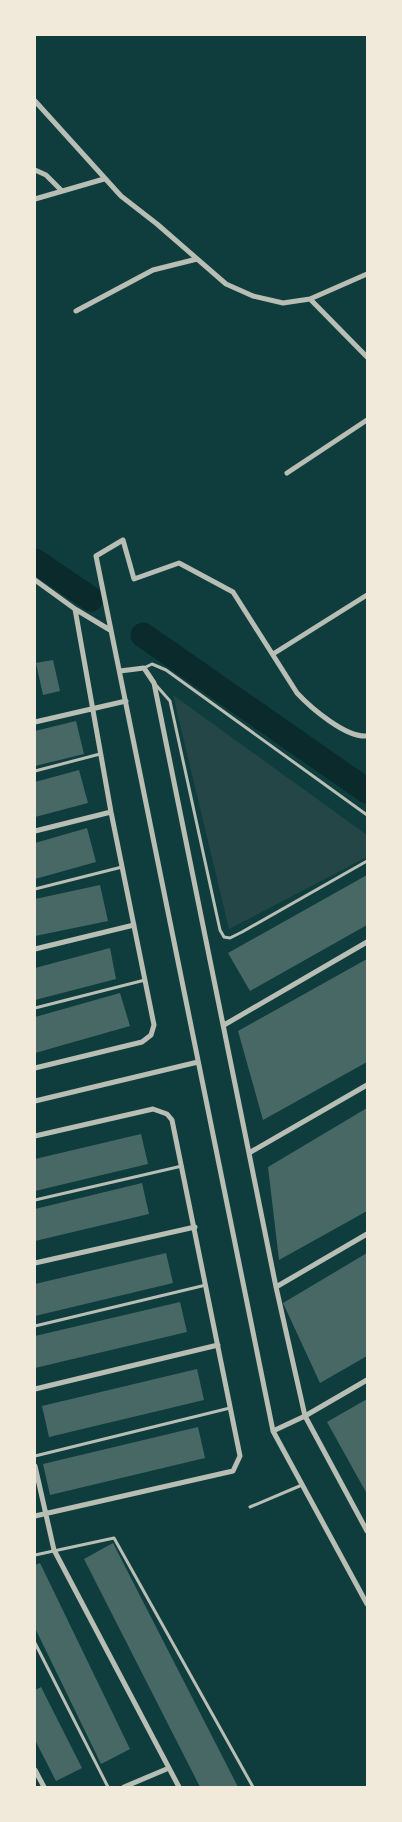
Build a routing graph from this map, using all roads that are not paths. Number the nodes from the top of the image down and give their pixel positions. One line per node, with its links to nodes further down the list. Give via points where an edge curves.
1 (35, 101): 3 (street)
2 (35, 170): 4 (street, via 46,175)
3 (104, 179): 4 (street); 6 (street)
4 (61, 190): 5 (street)
5 (35, 199)
6 (197, 259): 8 (street, via 226,284 253,296 283,303); 9 (street, via 153,270)
7 (367, 274): 8 (street)
8 (310, 299): 10 (street)
9 (76, 311)
10 (367, 357)
11 (367, 420): 12 (street)
12 (287, 473)
13 (35, 580): 15 (street)
14 (367, 595): 17 (street)
15 (75, 609): 16 (street); 22 (street)
16 (110, 630): 17 (street, via 96,556 123,540 134,579 179,563 233,592); 19 (street)
17 (273, 654): 24 (street, via 296,694 310,707 349,733)
18 (144, 668): 19 (street); 20 (street); 28 (lane, via 152,664 166,670)
19 (120, 671): 21 (street)
20 (154, 683): 30 (lane, via 170,701 224,937 230,938 242,932); 38 (street)
21 (126, 701): 22 (street); 39 (street)
22 (93, 708): 23 (street); 25 (street)
23 (35, 722)
24 (367, 736)
25 (101, 754): 26 (lane); 27 (street)
26 (35, 771)
27 (111, 812): 29 (street); 31 (street)
28 (367, 815)
29 (35, 831)
30 (367, 861)
31 (123, 866): 32 (lane); 33 (street)
32 (35, 889)
33 (134, 925): 35 (street); 36 (street)
34 (367, 942): 38 (street)
35 (35, 949)
36 (145, 980): 37 (lane); 40 (street, via 154,1025 151,1035 142,1042)
37 (35, 1008)
38 (224, 1025): 44 (street)
39 (198, 1062): 42 (street); 58 (street)
40 (35, 1068)
41 (367, 1086): 44 (street)
42 (35, 1101)
43 (35, 1136): 45 (street, via 160,1110 175,1127)
44 (249, 1153): 51 (street)
45 (182, 1166): 46 (lane); 47 (street)
46 (35, 1200)
47 (195, 1227): 49 (street); 50 (street)
48 (367, 1234): 51 (street)
49 (35, 1263)
50 (207, 1285): 52 (lane); 53 (street)
51 (276, 1287): 57 (street)
52 (35, 1326)
53 (218, 1345): 55 (street); 56 (street)
54 (367, 1380): 57 (street)
55 (35, 1389)
56 (230, 1408): 59 (lane); 63 (street, via 240,1456 232,1471)
57 (305, 1416): 58 (street); 65 (street)
58 (273, 1430): 61 (street)
59 (35, 1456)
60 (35, 1466): 63 (street)
61 (302, 1485): 62 (lane); 68 (street)
62 (250, 1507)
63 (45, 1513): 64 (street); 66 (street)
64 (35, 1516)
65 (367, 1530)
66 (54, 1550): 67 (lane); 70 (street); 76 (lane, via 114,1538)
67 (35, 1556)
68 (367, 1604)
69 (35, 1643): 73 (lane)
70 (169, 1768): 74 (street); 75 (street)
71 (35, 1770): 72 (street)
72 (44, 1787)
73 (108, 1787)
74 (124, 1787)
75 (179, 1787)
76 (253, 1787)

